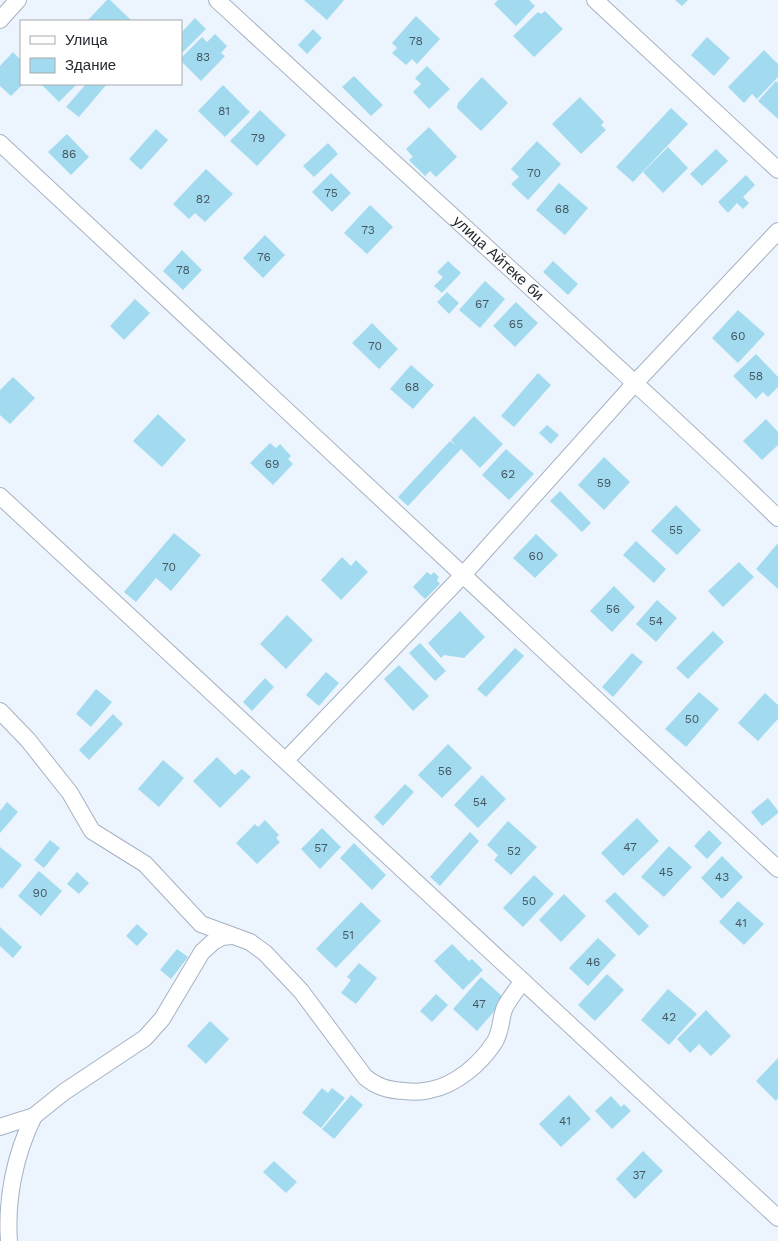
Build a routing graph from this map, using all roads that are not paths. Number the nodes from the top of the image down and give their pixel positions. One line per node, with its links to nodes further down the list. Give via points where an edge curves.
1 (18, 0): 4 (street)
2 (217, 0): 8 (street, улица Айтеке би)
3 (595, 0): 6 (street)
4 (0, 20)
5 (0, 143): 11 (street)
6 (778, 170)
7 (778, 231): 8 (street)
8 (635, 383): 10 (street, улица Айтеке би); 11 (street)
9 (0, 496): 13 (street)
10 (778, 518)
11 (463, 575): 13 (street); 14 (street)
12 (0, 711): 15 (street, via 70,793 92,831 145,864)
13 (286, 760): 18 (street)
14 (778, 869)
15 (202, 924): 16 (street); 17 (street)
16 (232, 936): 17 (street, via 222,937); 18 (street, via 250,942 280,967 365,1077 389,1090 432,1090 452,1081 484,1058 496,1040 505,1008)
17 (202, 952): 19 (street, via 162,1019 145,1038)
18 (522, 981): 21 (street)
19 (34, 1116): 20 (street); 22 (street, via 17,1158 8,1229)
20 (0, 1127)
21 (778, 1218)
22 (10, 1241)

